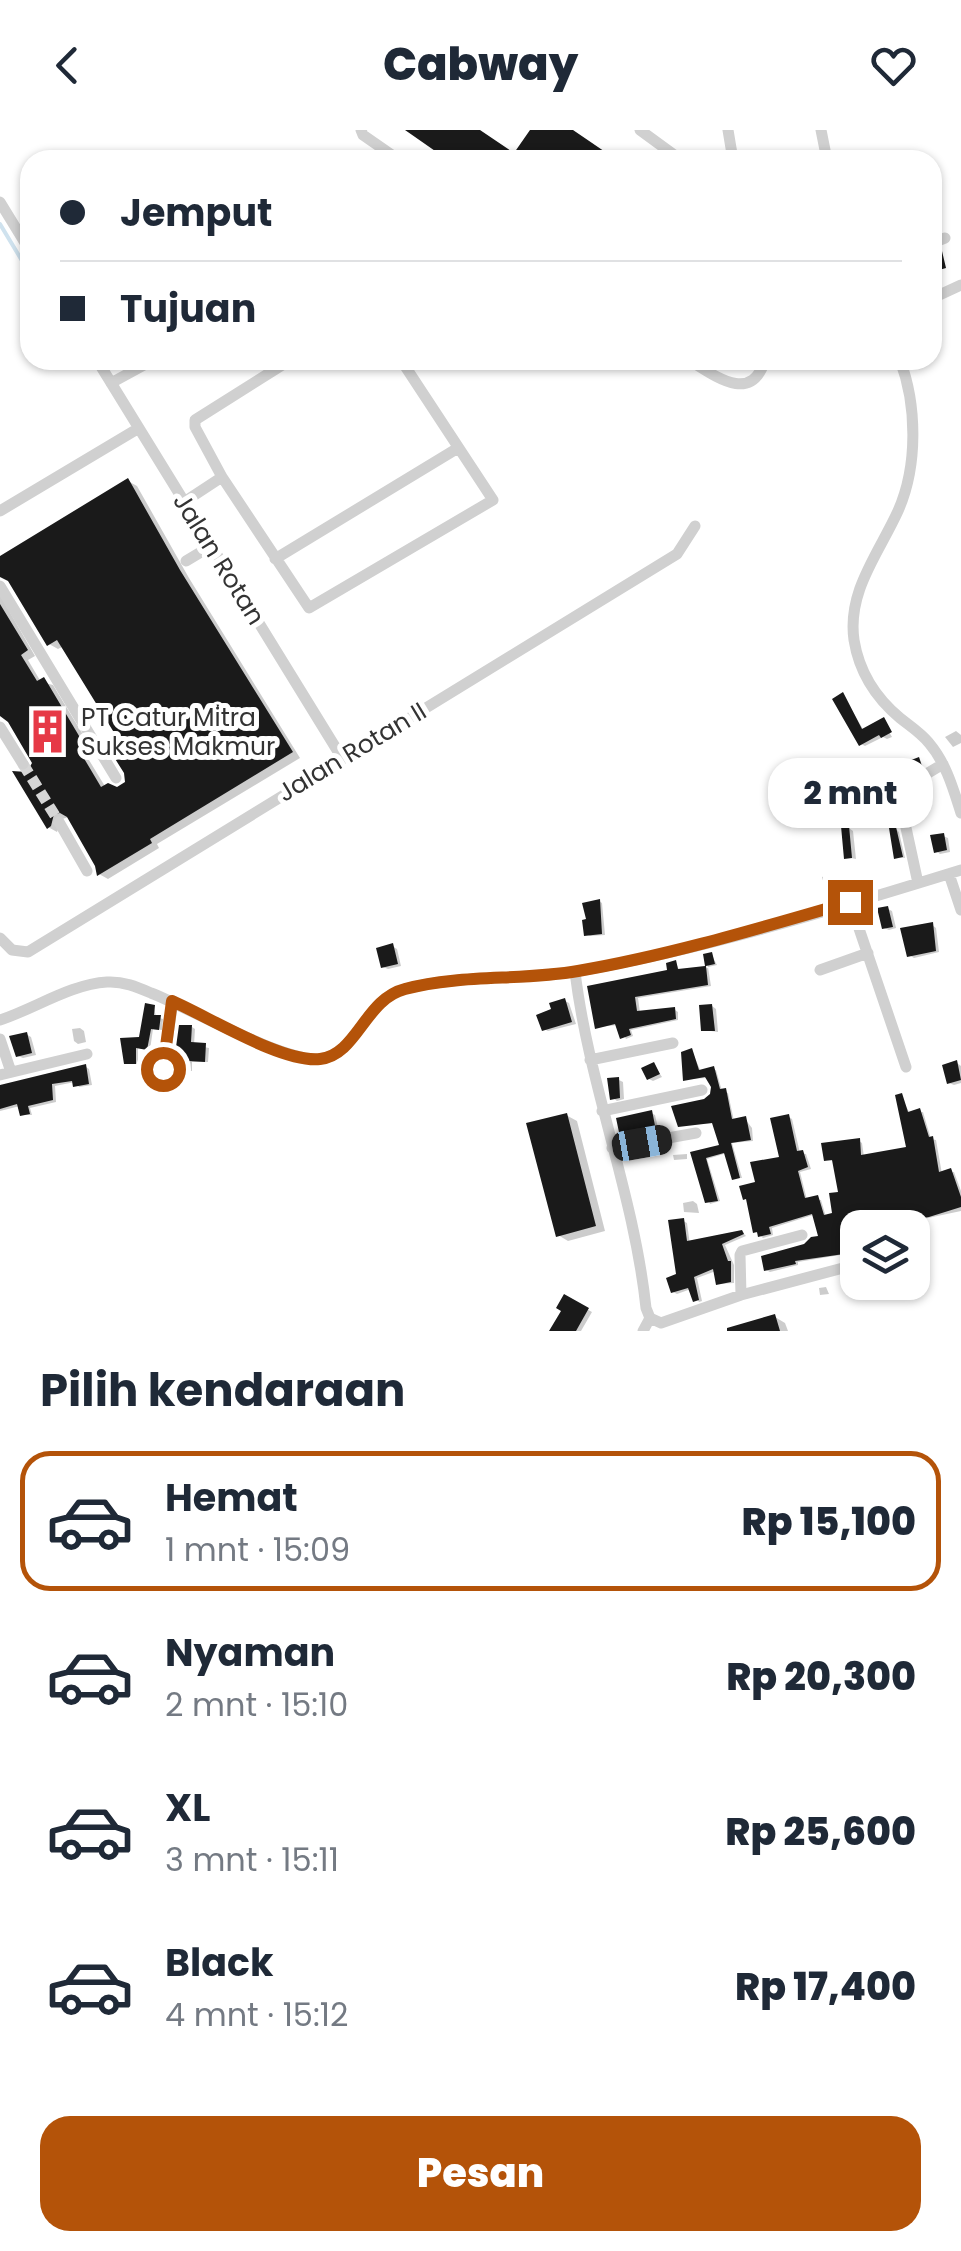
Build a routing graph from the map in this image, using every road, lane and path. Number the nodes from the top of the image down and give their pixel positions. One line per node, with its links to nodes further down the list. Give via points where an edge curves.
1 (640, 130): 4 (street)
2 (362, 132): 3 (street)
3 (386, 150)
4 (667, 150)
5 (0, 202): 6 (street)
6 (20, 235)
7 (103, 370): 14 (street, Jalan Rotan)
8 (133, 370): 14 (street)
9 (274, 370): 17 (street, via 195,420)
10 (407, 370): 16 (street)
11 (706, 370): 12 (street, via 741,384)
12 (762, 370)
13 (902, 370): 28 (street, via 911,408 909,472 898,512 863,580 854,638 873,689)
14 (111, 383): 15 (street, Jalan Rotan)
15 (139, 428): 18 (street, Jalan Rotan); 19 (street)
16 (458, 448): 22 (street); 22 (street, via 493,500 309,608)
17 (222, 477): 18 (street); 22 (street)
18 (184, 502): 21 (street, Jalan Rotan)
19 (0, 511)
20 (695, 526): 26 (street, Jalan Rotan II, via 677,554)
21 (211, 546): 23 (street); 26 (street, Jalan Rotan)
22 (275, 558)
23 (186, 562)
24 (0, 586): 30 (street)
25 (0, 727): 27 (street)
26 (342, 758): 38 (street, Jalan Rotan II, via 28,952 12,950)
27 (23, 764)
28 (943, 764): 29 (street); 35 (street, via 898,791)
29 (955, 776): 31 (street)
30 (116, 778)
31 (961, 813)
32 (58, 822): 33 (street)
33 (87, 870)
34 (955, 872): 35 (street); 37 (street)
35 (918, 883): 36 (street)
36 (850, 902): 39 (street); 41 (street, via 738,936)
37 (961, 910)
38 (0, 938)
39 (868, 952): 40 (street); 48 (street)
40 (820, 970)
41 (575, 972): 42 (street, via 400,990 383,998 341,1050 322,1059 285,1052); 47 (street)
42 (172, 1001): 43 (street, via 105,982); 49 (street)
43 (0, 1020)
44 (0, 1039): 50 (street)
45 (672, 1042): 47 (street)
46 (87, 1054): 50 (street)
47 (590, 1060): 52 (street)
48 (906, 1067)
49 (163, 1069)
50 (5, 1074)
51 (702, 1090): 52 (street)
52 (602, 1111): 54 (street)
53 (696, 1133): 54 (street)
54 (612, 1148): 58 (street)
55 (802, 1235): 57 (street, via 742,1251)
56 (840, 1269): 57 (street)
57 (741, 1296): 58 (street, via 661,1323)
58 (650, 1318): 59 (street)
59 (643, 1331)

